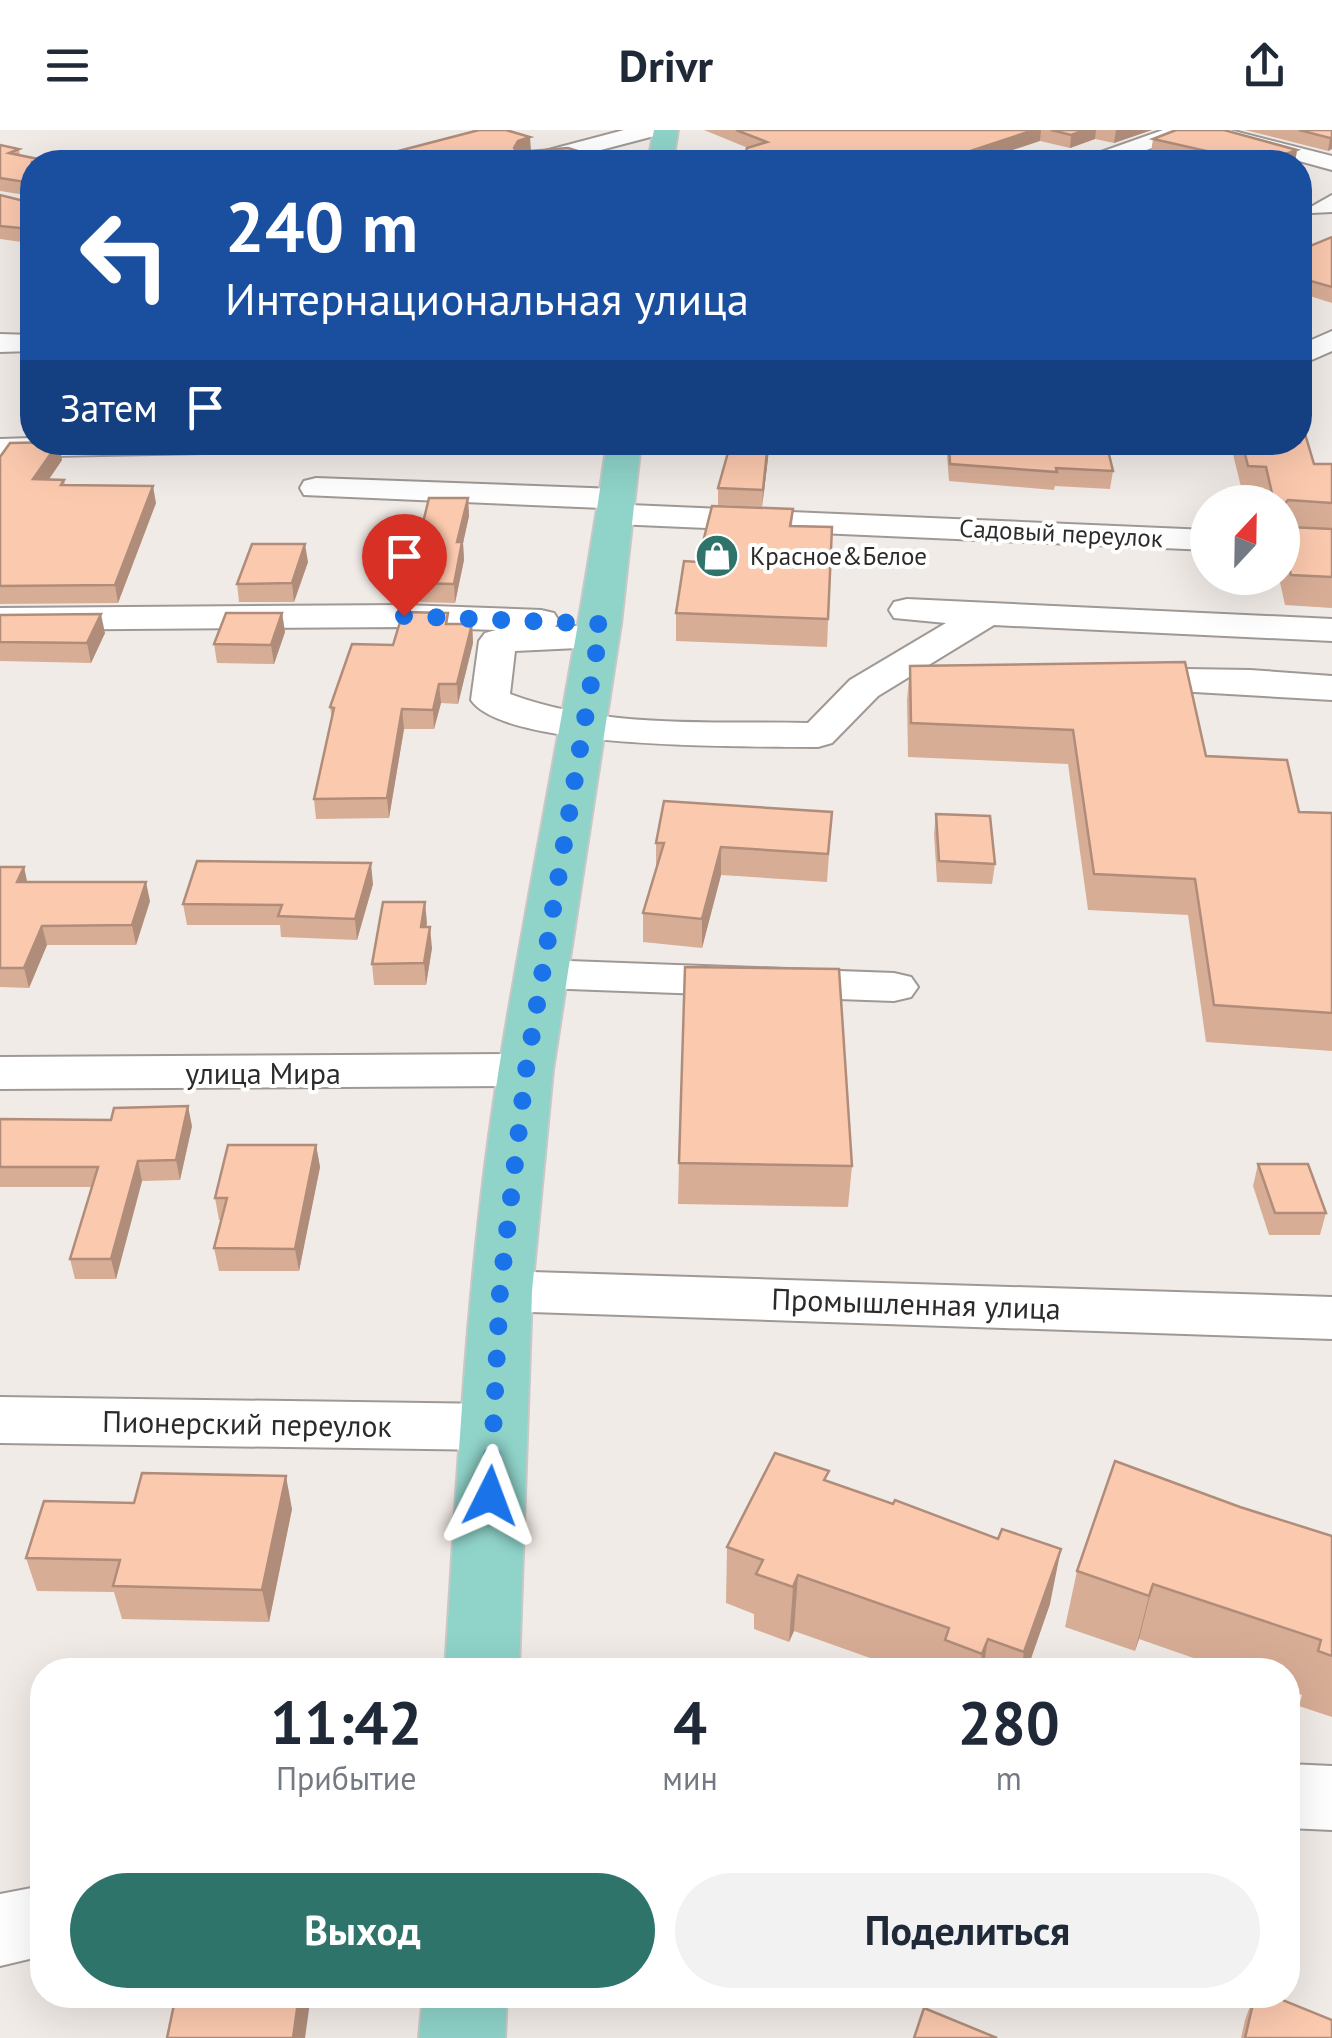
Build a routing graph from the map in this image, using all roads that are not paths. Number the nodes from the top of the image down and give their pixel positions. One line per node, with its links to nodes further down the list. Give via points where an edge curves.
1 (650, 130): 4 (street)
2 (1184, 130): 5 (street)
3 (1204, 130): 6 (street)
4 (575, 150)
5 (1128, 150)
6 (1279, 150)
7 (622, 455): 9 (main road)
8 (316, 488): 9 (street, Садовый переулок)
9 (616, 506): 10 (street, Садовый переулок); 14 (main road)
10 (1190, 539)
11 (906, 610): 12 (street)
12 (986, 614): 15 (street); 18 (street)
13 (0, 618): 14 (street, via 404,616)
14 (600, 630): 20 (main road); 20 (street, via 498,641 490,700 517,713)
15 (1332, 630)
16 (1085, 678): 19 (street)
17 (936, 682): 18 (street)
18 (864, 688): 20 (street, via 818,736)
19 (1332, 688)
20 (584, 726): 21 (main road)
21 (542, 974): 22 (street); 23 (main road)
22 (894, 987)
23 (526, 1070): 24 (street, улица Мира); 25 (main road)
24 (0, 1073)
25 (500, 1291): 26 (street, Промышленная улица); 28 (main road)
26 (1332, 1318)
27 (0, 1420): 28 (street, Пионерский переулок)
28 (494, 1427): 29 (main road)
29 (483, 1658)
30 (1300, 1797): 31 (street)
31 (1332, 1798)
32 (30, 1924): 33 (street)
33 (0, 1930)
34 (463, 2008): 35 (main road)
35 (462, 2038)

